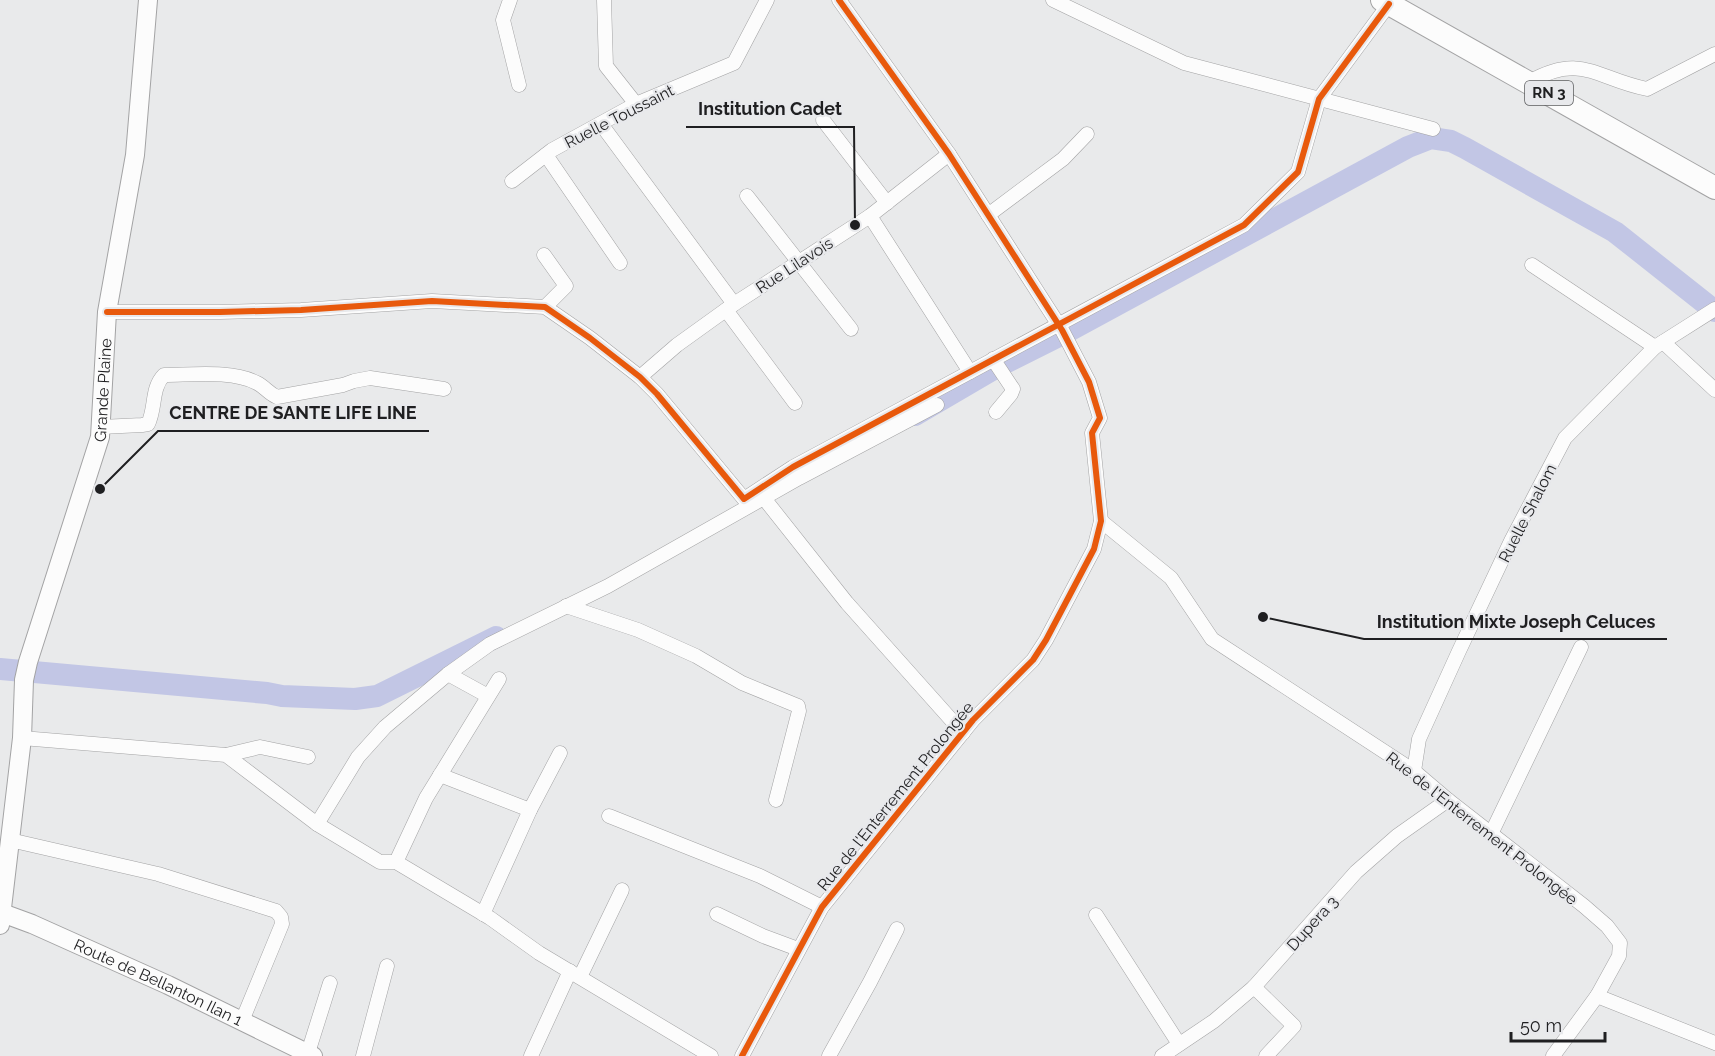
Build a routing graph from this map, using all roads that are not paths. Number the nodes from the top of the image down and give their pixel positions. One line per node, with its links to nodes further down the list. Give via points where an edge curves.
1 (148, 0): 32 (street, Grande Plaine, via 135,155)
2 (510, 0): 10 (street, via 503,20)
3 (604, 0): 12 (street, via 606,66)
4 (766, 0): 12 (street, Ruelle Toussaint, via 734,63)
5 (838, 0): 17 (street, Rue de l'Enterrement Prolongée)
6 (1053, 0): 11 (street, via 1184,63)
7 (1385, 2): 9 (main road, RN 3); 11 (street)
8 (1715, 54): 9 (street, via 1647,89 1592,70 1572,68 1556,69)
9 (1529, 82): 20 (main road, RN 3)
10 (519, 85)
11 (1319, 99): 15 (street); 34 (street, via 1298,172 1244,225)
12 (636, 104): 14 (street, Ruelle Toussaint)
13 (823, 120): 22 (street)
14 (601, 124): 18 (street, Ruelle Toussaint); 30 (street)
15 (1433, 129)
16 (1087, 134): 23 (street, via 1063,159)
17 (949, 154): 22 (street, Rue Lilavois); 23 (street, Rue de l'Enterrement Prolongée)
18 (546, 155): 19 (street, Ruelle Toussaint); 26 (street)
19 (512, 181)
20 (1715, 188)
21 (747, 196): 27 (street)
22 (887, 203): 24 (street, Rue Lilavois)
23 (988, 215): 34 (street, Rue de l'Enterrement Prolongée)
24 (870, 216): 27 (street, Rue Lilavois); 37 (street)
25 (544, 255): 29 (street, via 566,286)
26 (620, 263)
27 (799, 263): 30 (street, Rue Lilavois); 33 (street)
28 (1532, 266): 35 (street)
29 (544, 307): 32 (street, via 432,301 289,310); 38 (street)
30 (730, 307): 38 (street, Rue Lilavois); 41 (street)
31 (1712, 310): 35 (street, Ruelle Shalom)
32 (107, 312): 44 (street, Grande Plaine)
33 (851, 328)
34 (1062, 331): 36 (street); 47 (street, Rue de l'Enterrement Prolongée, via 1089,382 1100,418 1092,433)
35 (1659, 344): 40 (street); 58 (street, Ruelle Shalom, via 1565,438 1511,541 1419,739)
36 (996, 363): 37 (street); 43 (street, via 1013,388)
37 (970, 372): 45 (street)
38 (640, 377): 46 (street, via 744,499)
39 (444, 389): 44 (street, via 370,378 277,396 258,384 230,375 164,375 159,380 148,423)
40 (1715, 390)
41 (795, 403)
42 (937, 405): 45 (street)
43 (996, 412)
44 (101, 427): 54 (street, Grande Plaine, via 26,673)
45 (796, 472): 46 (street)
46 (760, 493): 48 (street, via 608,586); 53 (street, via 847,603)
47 (1101, 521): 53 (street, Rue de l'Enterrement Prolongée, via 1094,549 1033,660); 58 (street, Rue de l'Enterrement Prolongée, via 1171,578 1212,639)
48 (566, 606): 50 (street, via 490,644); 60 (street, via 638,630 696,656 742,683 798,706 800,711)
49 (1581, 647): 65 (street)
50 (448, 674): 52 (street); 64 (street, via 385,727 358,757)
51 (499, 679): 52 (street)
52 (488, 696): 59 (street)
53 (963, 733): 69 (street, Rue de l'Enterrement Prolongée)
54 (21, 738): 56 (street); 66 (street, Grande Plaine)
55 (560, 753): 62 (street)
56 (226, 755): 57 (street, via 260,747); 64 (street)
57 (308, 757)
58 (1414, 771): 61 (street, Rue de l'Enterrement Prolongée)
59 (440, 775): 62 (street); 67 (street)
60 (776, 800)
61 (1448, 800): 65 (street, Rue de l'Enterrement Prolongée); 79 (street, Dupera 3, via 1397,836 1356,872)
62 (530, 810): 70 (street)
63 (609, 816): 69 (street, via 760,876)
64 (317, 824): 67 (street, via 381,862)
65 (1491, 834): 80 (street, Rue de l'Enterrement Prolongée, via 1584,906 1620,943 1619,956)
66 (10, 840): 73 (street, Grande Plaine); 81 (street, via 158,874 276,911 282,924)
67 (396, 862): 70 (street)
68 (622, 890): 77 (street)
69 (822, 907): 75 (street, Rue de l'Enterrement Prolongée)
70 (483, 914): 77 (street)
71 (717, 914): 75 (street)
72 (1096, 915): 83 (street)
73 (1, 919): 81 (street, Route de Bellanton Ilan 1, via 32,924)
74 (897, 929): 89 (street)
75 (798, 949): 88 (street, Rue de l'Enterrement Prolongée)
76 (387, 966): 85 (street)
77 (575, 974): 86 (street); 87 (street)
78 (330, 983): 84 (street)
79 (1254, 987): 83 (street, Dupera 3); 91 (street, via 1294,1026)
80 (1597, 996): 82 (street); 92 (street, Rue de l'Enterrement Prolongée)
81 (242, 1022): 84 (street, Route de Bellanton Ilan 1)
82 (1715, 1043)
83 (1179, 1044): 90 (street, Dupera 3)
84 (309, 1055)
85 (363, 1056)
86 (531, 1056)
87 (711, 1056)
88 (742, 1056)
89 (829, 1056)
90 (1162, 1056)
91 (1266, 1056)
92 (1554, 1056)

